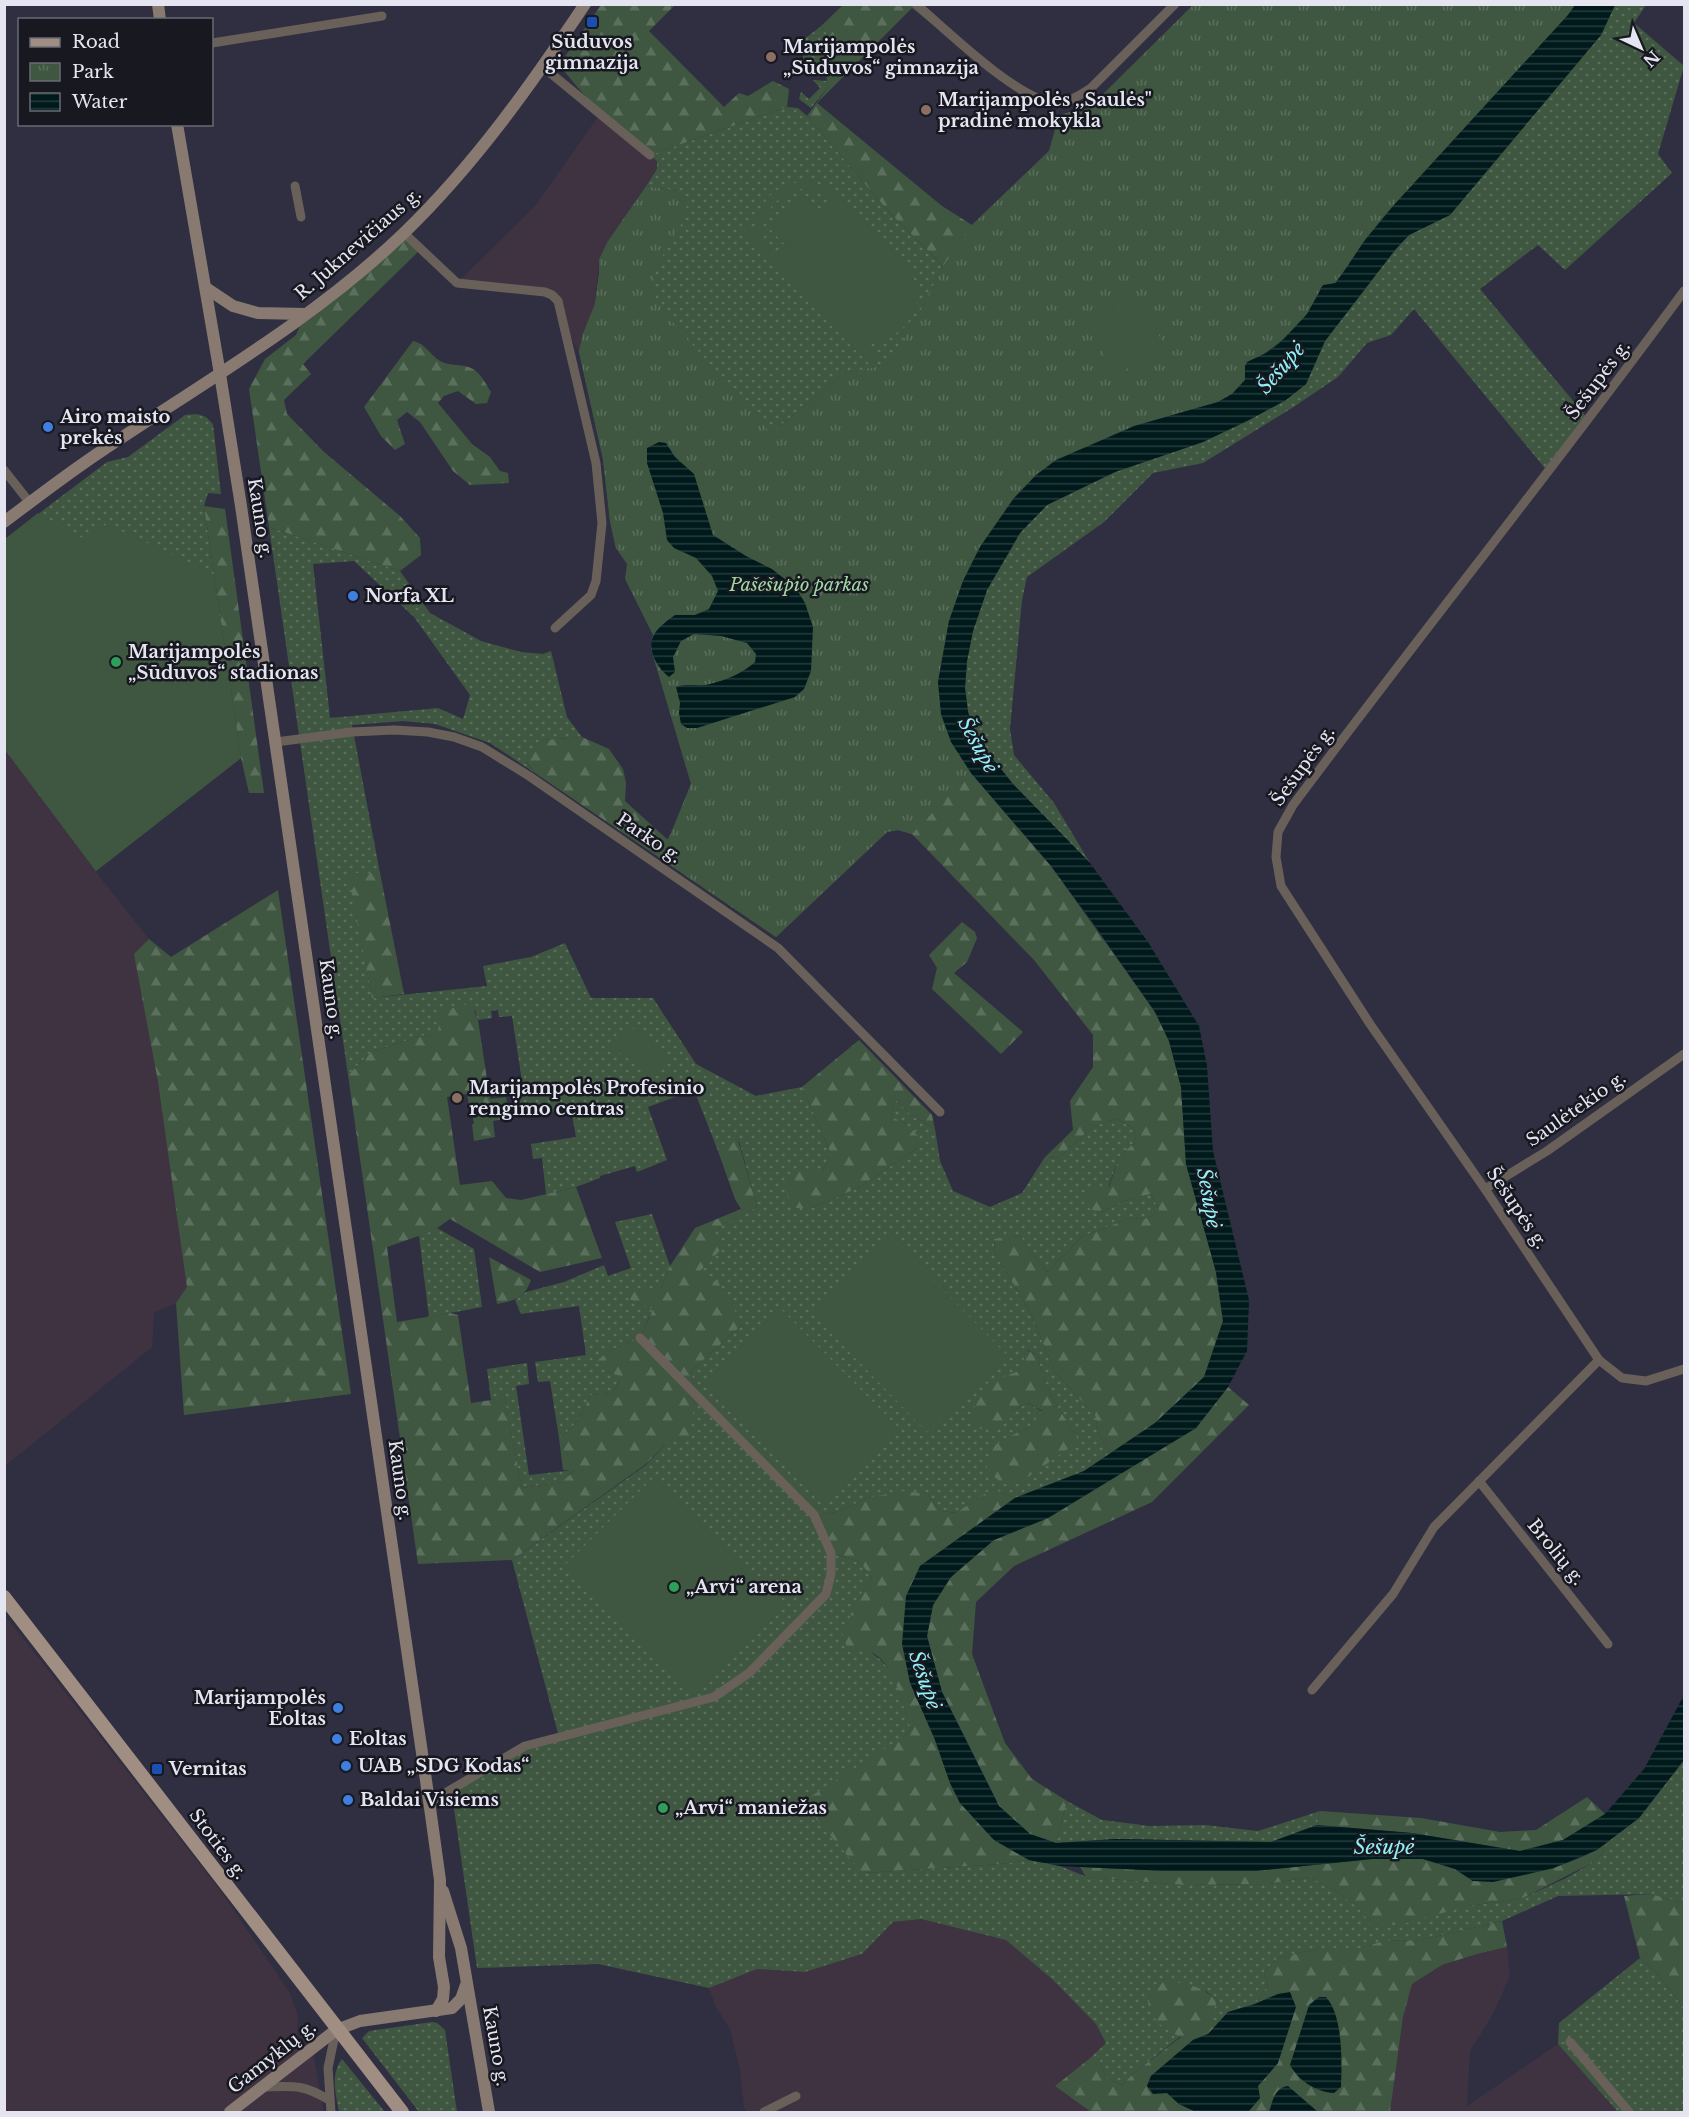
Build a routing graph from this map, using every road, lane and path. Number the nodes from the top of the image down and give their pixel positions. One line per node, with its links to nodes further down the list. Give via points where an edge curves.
1 (585, 4): 6 (main road, R. Juknevičiaus g.)
2 (916, 4): 3 (street, via 1004,80 1042,101 1054,103 1091,88)
3 (1175, 4)
4 (382, 16): 5 (street)
5 (213, 43)
6 (543, 67): 8 (street); 11 (main road, R. Juknevičiaus g., via 471,162)
7 (177, 126): 12 (main road, Kauno g.)
8 (650, 155)
9 (295, 186): 10 (street)
10 (301, 217)
11 (404, 233): 14 (main road, R. Juknevičiaus g.); 19 (street, via 457,283 545,292 558,301 596,463 602,523 591,596)
12 (206, 288): 14 (main road, via 233,306 258,313); 15 (main road, Kauno g.)
13 (1684, 291): 23 (street, Šešupės g., via 1373,698 1293,805 1278,832 1276,857 1281,886 1370,1024)
14 (305, 314): 15 (main road, R. Juknevičiaus g.)
15 (220, 374): 17 (main road, R. Juknevičiaus g.); 20 (main road, Kauno g.)
16 (4, 470): 17 (street)
17 (30, 503): 18 (main road, R. Juknevičiaus g.)
18 (4, 522)
19 (555, 627)
20 (276, 742): 22 (street, Parko g., via 394,730 439,734 482,747 778,948); 31 (main road, Kauno g.)
21 (1684, 1054): 23 (street, Saulėtekio g., via 1547,1151)
22 (940, 1112)
23 (1485, 1189): 25 (street, Šešupės g.)
24 (640, 1338): 31 (street, via 814,1515 831,1553 826,1594 749,1673 714,1697 525,1746)
25 (1599, 1360): 26 (street, Šešupės g., via 1622,1378 1646,1382); 27 (street)
26 (1684, 1369)
27 (1479, 1481): 29 (street, Brolių g.); 30 (street, via 1434,1527 1394,1593)
28 (4, 1597): 35 (main road, Stoties g.)
29 (1608, 1644)
30 (1312, 1690)
31 (430, 1802): 32 (main road, Kauno g.)
32 (440, 1880): 33 (main road, Kauno g., via 461,1948); 34 (main road, Kauno g., via 439,1957 444,1987 443,2000)
33 (466, 1985): 34 (main road, Kauno g., via 452,2008); 43 (main road, Kauno g.)
34 (436, 2011): 35 (main road, Kauno g., via 360,2021)
35 (336, 2030): 37 (main road, Gamyklų g.); 39 (street, via 328,2068); 42 (main road, Stoties g.)
36 (1570, 2042): 45 (street)
37 (262, 2087): 39 (street, via 294,2086); 40 (main road, Gamyklų g.)
38 (796, 2096): 44 (street)
39 (329, 2100): 41 (street)
40 (230, 2112)
41 (331, 2112)
42 (402, 2112)
43 (489, 2112)
44 (764, 2112)
45 (1629, 2112)

